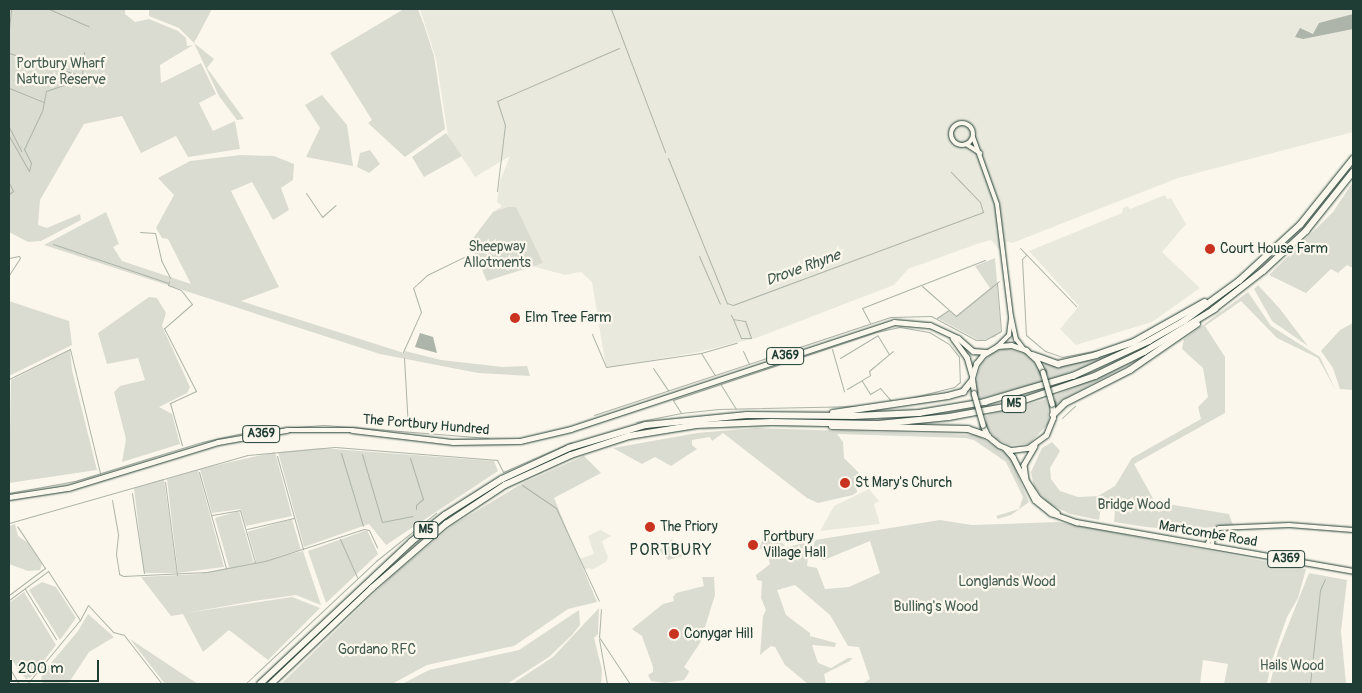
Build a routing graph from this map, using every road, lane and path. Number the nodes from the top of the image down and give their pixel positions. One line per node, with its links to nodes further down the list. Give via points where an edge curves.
1 (973, 136): 2 (street); 2 (street, via 972,128 966,124 954,126 951,132 953,140); 3 (street)
2 (966, 144): 3 (street)
3 (980, 153): 8 (street, via 997,204 1004,240)
4 (1353, 159): 6 (highway, M5, via 1300,224)
5 (1353, 172): 7 (highway, M5, via 1306,231 1263,272)
6 (1239, 281): 13 (highway, M5, via 1127,344 1066,363 1052,363); 15 (highway, M5, via 1184,321 1140,346 1044,386 985,402 919,413)
7 (1214, 309): 16 (highway, M5, via 1183,336 1130,370 1065,403); 17 (highway, M5, via 1136,356 1095,376 1028,400 921,420)
8 (1011, 316): 10 (street, via 1009,335); 11 (street, via 1016,339)
9 (949, 334): 12 (main road, The Portbury Hundred, via 973,351); 14 (main road, The Portbury Hundred, via 966,354); 21 (main road, The Portbury Hundred / A369, via 918,322 876,326 571,428 520,441 453,442 352,430 287,430 218,442 68,488)
10 (998, 346): 11 (main road, A369); 12 (main road)
11 (1023, 348): 13 (main road, A369)
12 (986, 352): 14 (main road, via 978,360)
13 (1033, 354): 16 (main road, A369, bridge, via 1043,372)
14 (972, 378): 15 (highway, M5, via 962,392 934,399); 18 (main road, A369, bridge, via 982,425)
15 (818, 415): 26 (highway, M5, via 729,416 646,425 569,448 502,479 445,515 411,542)
16 (1053, 415): 19 (main road, A369, via 1046,435)
17 (792, 422): 18 (highway, M5, via 845,428 968,429); 27 (highway, M5, via 726,423 661,430 580,452 521,477 466,509 420,544)
18 (988, 436): 20 (main road, A369)
19 (1037, 444): 20 (main road, via 1022,449); 22 (main road, Martcombe Road / A369, via 1026,457 1026,480 1038,498)
20 (1005, 448): 22 (main road, Martcombe Road / A369, via 1013,457 1030,495 1044,508)
21 (9, 497)
22 (1060, 516): 24 (main road, Martcombe Road / A369, via 1094,527)
23 (1353, 530): 24 (street, via 1289,525 1220,528 1214,531)
24 (1210, 545): 25 (main road, Martcombe Road / A369)
25 (1353, 571)
26 (260, 684)
27 (271, 684)

